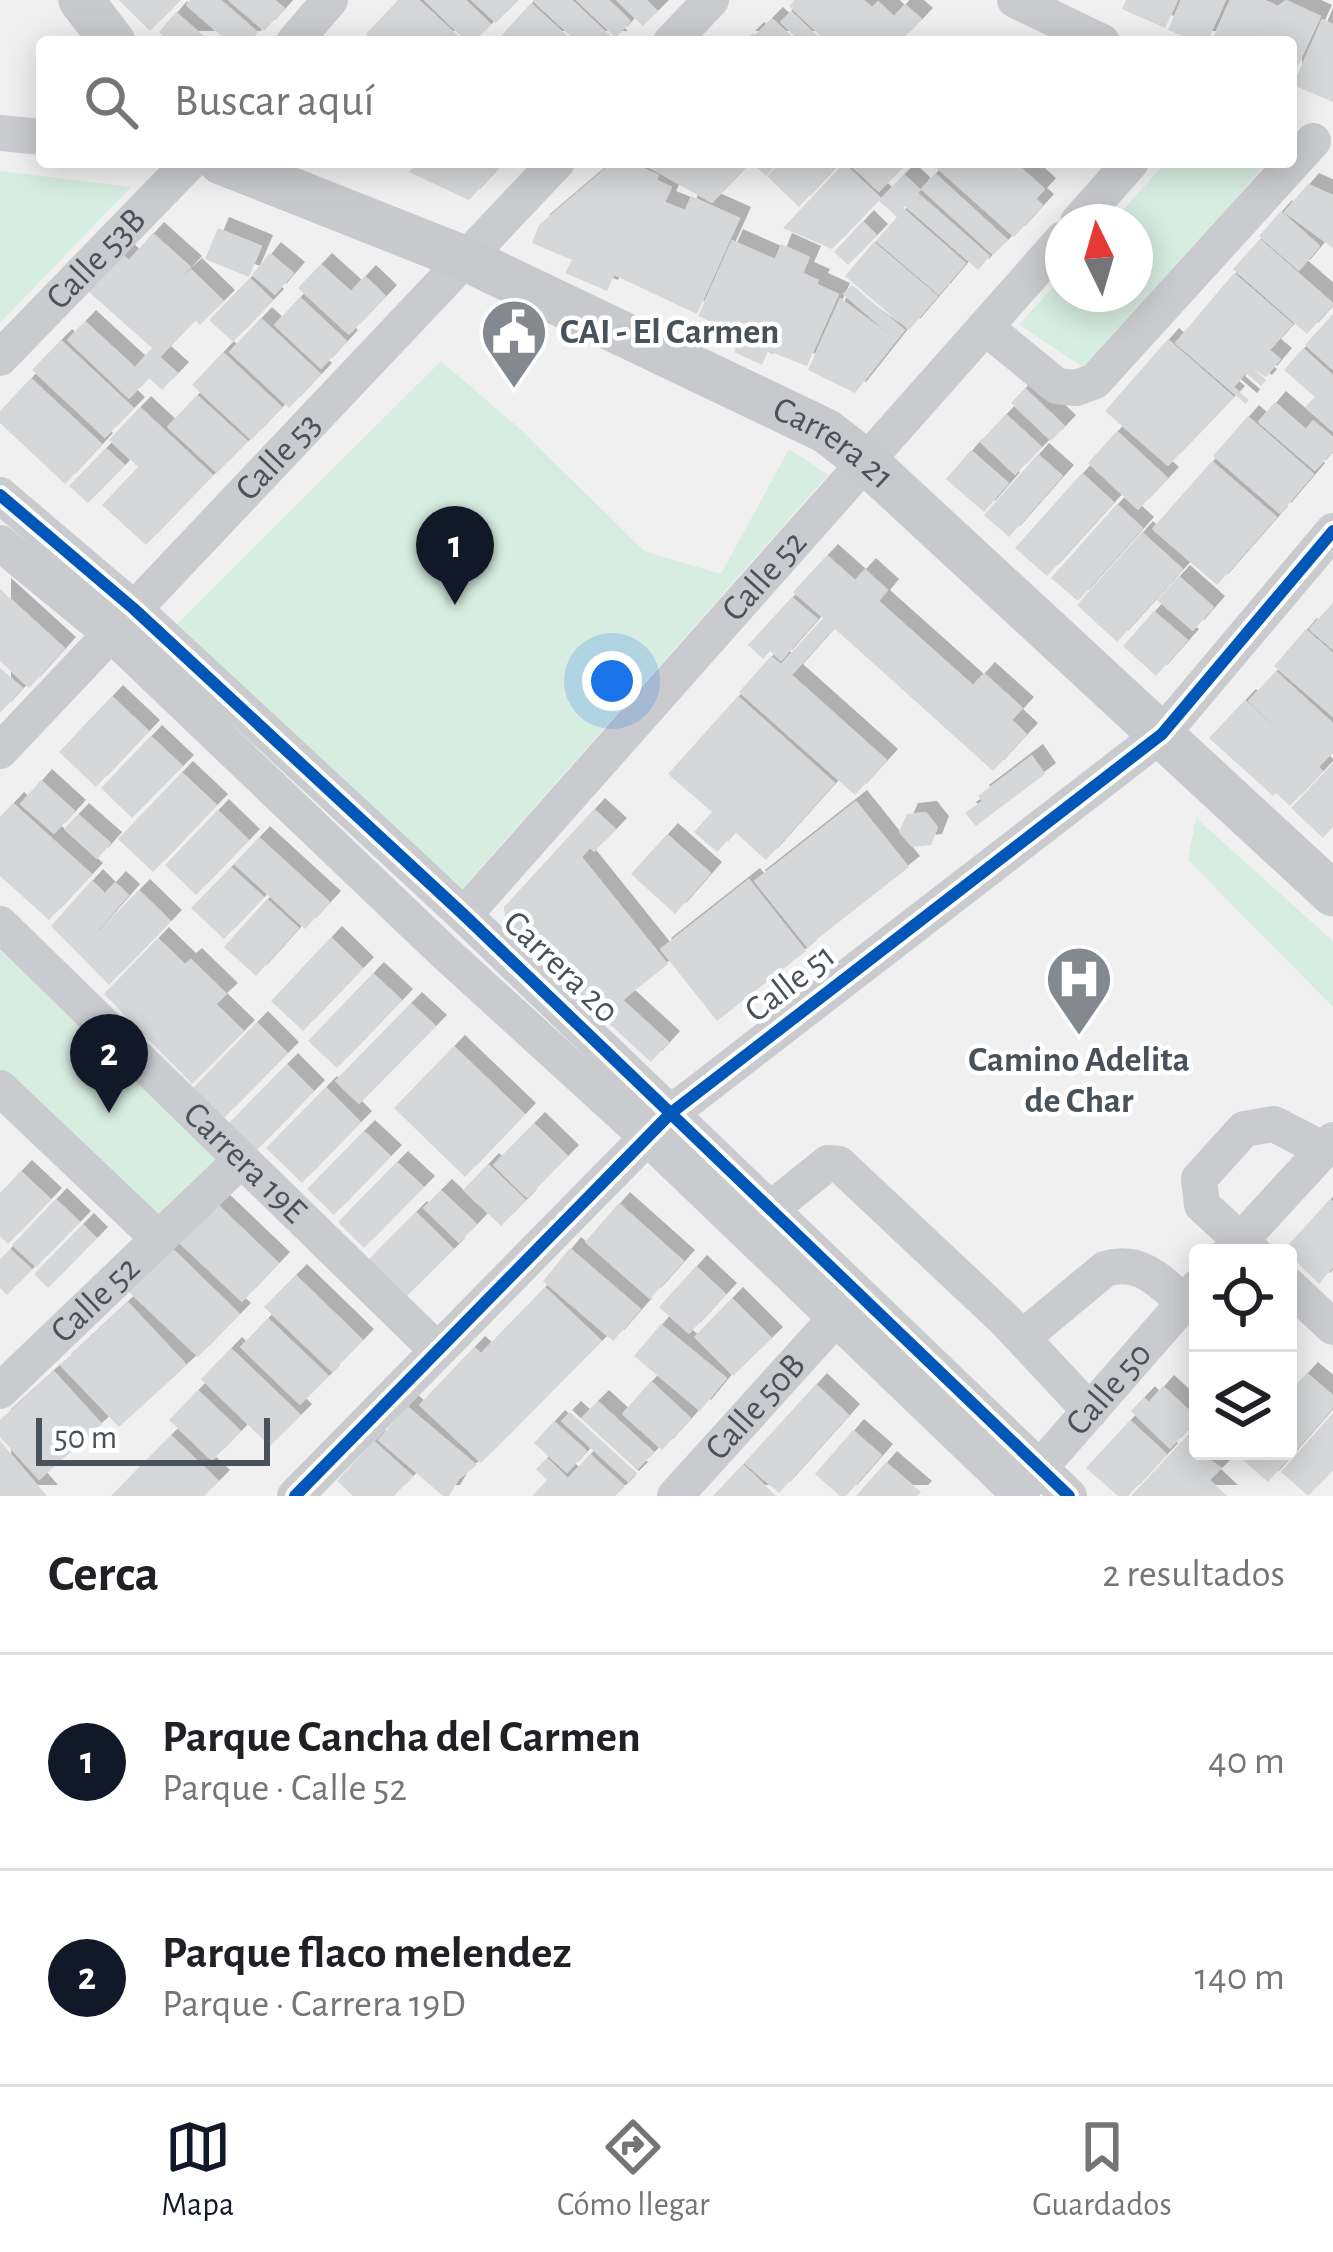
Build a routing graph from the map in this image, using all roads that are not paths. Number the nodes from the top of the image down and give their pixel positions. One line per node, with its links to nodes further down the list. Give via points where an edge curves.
1 (81, 0): 5 (main road)
2 (330, 0): 6 (street)
3 (711, 0): 7 (street)
4 (1015, 0): 8 (street)
5 (108, 36)
6 (299, 36)
7 (677, 36)
8 (1090, 36)
9 (0, 133): 10 (street)
10 (36, 136)
11 (184, 168): 20 (street, Calle 53B)
12 (235, 168): 17 (main road, Carrera 21)
13 (551, 168): 17 (street, Calle 53)
14 (1126, 168): 16 (street)
15 (1287, 168): 19 (street, via 1095,381 1057,386)
16 (1094, 204)
17 (466, 259): 21 (main road, Carrera 21, via 826,430); 25 (street, Calle 53)
18 (1045, 259): 19 (street, Calle 52)
19 (985, 327): 21 (street, Calle 52)
20 (0, 358)
21 (866, 461): 26 (main road, Carrera 21); 29 (street, Calle 52)
22 (0, 495): 25 (street, Carrera 20)
23 (1333, 532): 26 (street, Calle 51)
24 (0, 543): 25 (street, Carrera 20)
25 (123, 621): 27 (street, Calle 53); 29 (street, Carrera 20); 32 (street, Carrera 20, via 426,934)
26 (1162, 734): 28 (main road, Carrera 21); 32 (street, Calle 51)
27 (0, 751)
28 (1333, 895)
29 (464, 915): 32 (street, Carrera 20)
30 (0, 925): 34 (street, Carrera 19E)
31 (0, 1088): 36 (street)
32 (659, 1124): 35 (street, Carrera 20); 42 (street, Carrera 20); 45 (street, Calle 51)
33 (1329, 1145): 37 (street, via 1274,1124 1244,1130 1199,1179 1202,1205); 38 (street)
34 (241, 1160): 36 (street, Calle 52); 45 (street, Carrera 19E)
35 (772, 1208): 44 (street, via 828,1163 838,1164); 48 (street, Carrera 20)
36 (159, 1240): 46 (street, Calle 52)
37 (1237, 1244)
38 (1246, 1244)
39 (1297, 1293): 43 (street)
40 (1189, 1294): 44 (street, via 1123,1263 1106,1268)
41 (1189, 1297): 47 (street, Calle 50)
42 (835, 1319): 48 (street, Carrera 20); 50 (street, Calle 50B)
43 (1333, 1327)
44 (1022, 1337): 47 (street)
45 (437, 1350): 49 (street, Calle 51)
46 (0, 1391)
47 (1090, 1411): 48 (street, Calle 50)
48 (1026, 1486): 51 (street, Carrera 20)
49 (310, 1491)
50 (675, 1496)
51 (1069, 1496)

